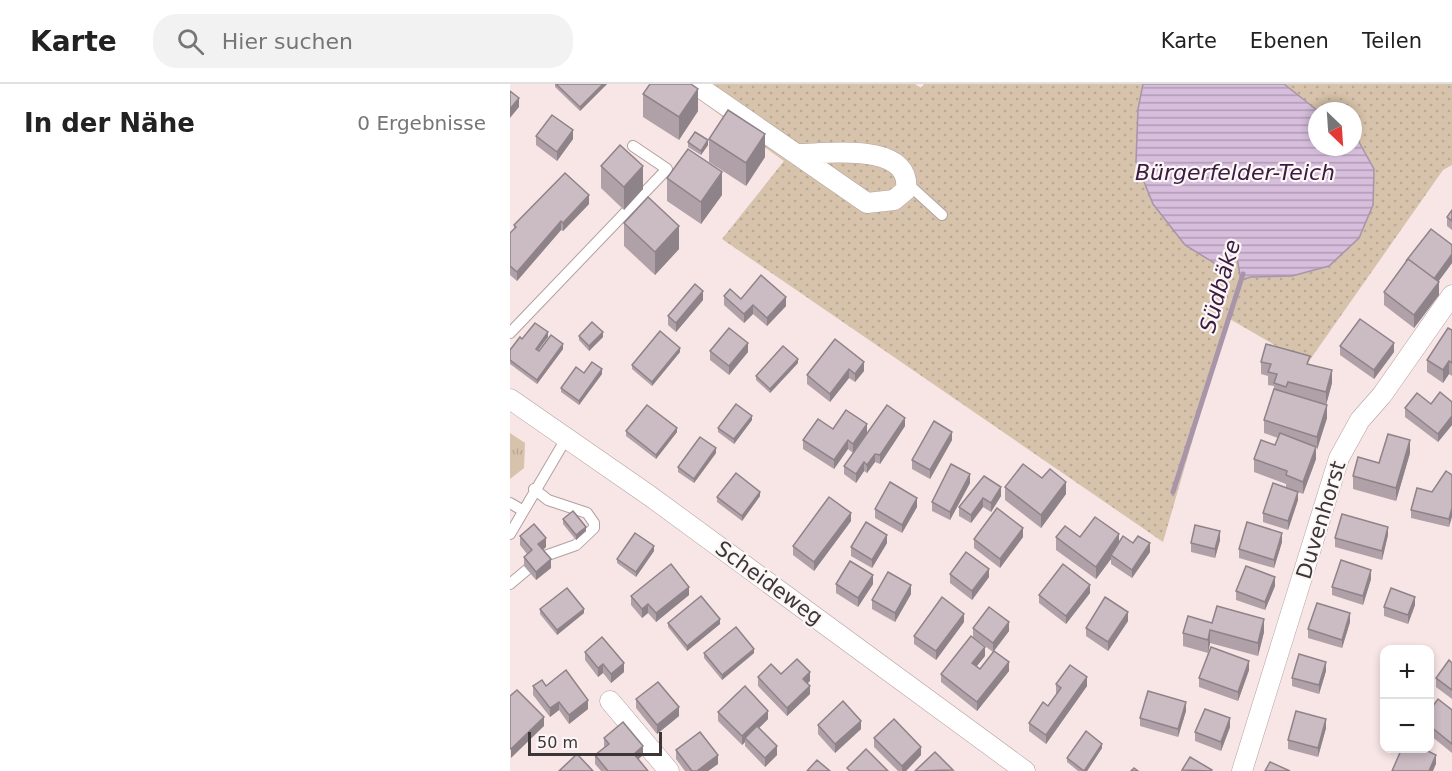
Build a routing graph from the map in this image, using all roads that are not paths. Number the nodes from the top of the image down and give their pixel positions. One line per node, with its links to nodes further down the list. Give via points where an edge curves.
1 (695, 84): 3 (street)
2 (633, 146): 7 (lane, via 668,169)
3 (796, 154): 4 (street, via 869,154 891,158 905,174); 4 (street, via 867,203 894,200 906,190)
4 (907, 183): 5 (lane)
5 (942, 215)
6 (1452, 295): 18 (street, Duvenhorst, via 1360,420 1339,458)
7 (510, 333)
8 (510, 399): 9 (street, Scheideweg)
9 (567, 437): 10 (lane); 17 (street, Scheideweg)
10 (534, 489): 12 (lane); 14 (lane, via 548,500 587,513 594,528 576,545 542,557)
11 (510, 503): 12 (lane)
12 (522, 510): 13 (lane)
13 (510, 534)
14 (510, 584)
15 (610, 701): 16 (street)
16 (669, 771)
17 (1025, 771)
18 (1242, 771)

